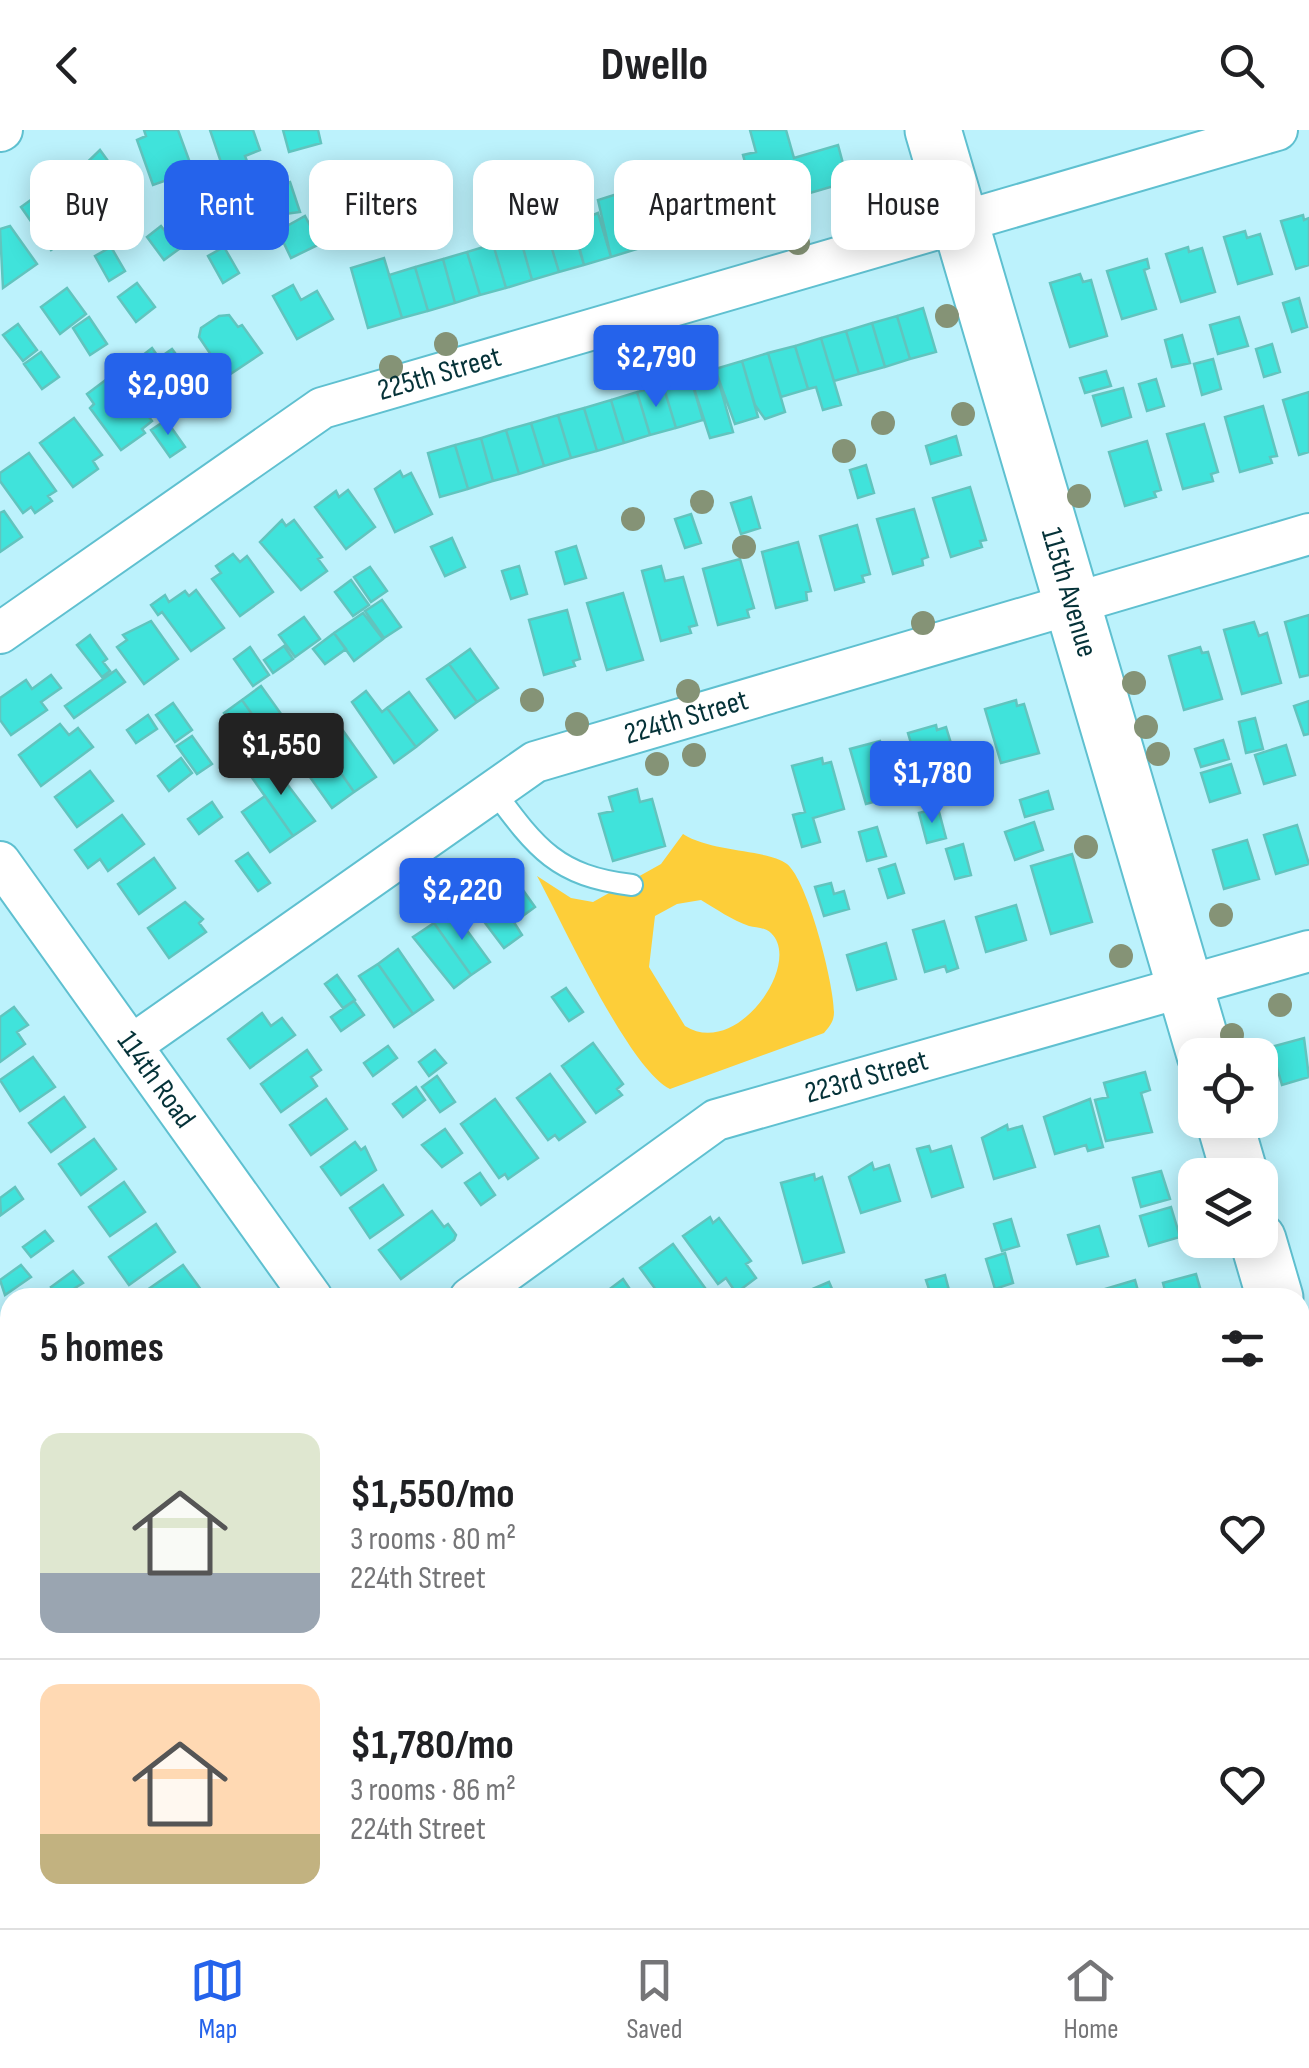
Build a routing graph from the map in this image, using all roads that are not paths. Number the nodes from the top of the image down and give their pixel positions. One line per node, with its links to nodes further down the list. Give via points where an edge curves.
1 (933, 130): 3 (main road, 115th Avenue)
2 (1277, 130): 4 (street, 225th Street)
3 (942, 160)
4 (975, 218)
5 (864, 250): 9 (street, 225th Street, via 322,408)
6 (968, 250): 8 (main road, 115th Avenue)
7 (1309, 534): 8 (street, 224th Street)
8 (1072, 604): 10 (street, 224th Street, via 534,762); 14 (main road, 115th Avenue)
9 (0, 633)
10 (494, 790): 12 (lane, via 530,838 564,868); 16 (street, 224th Street)
11 (0, 862): 16 (street, 114th Road)
12 (632, 885)
13 (1309, 952): 14 (street, 223rd Street)
14 (1185, 987): 15 (main road, 115th Avenue); 19 (street, 223rd Street, via 716,1120)
15 (1199, 1038)
16 (132, 1045): 18 (street, 114th Road)
17 (1263, 1258): 20 (main road)
18 (305, 1288)
19 (484, 1288)
20 (1272, 1288)

